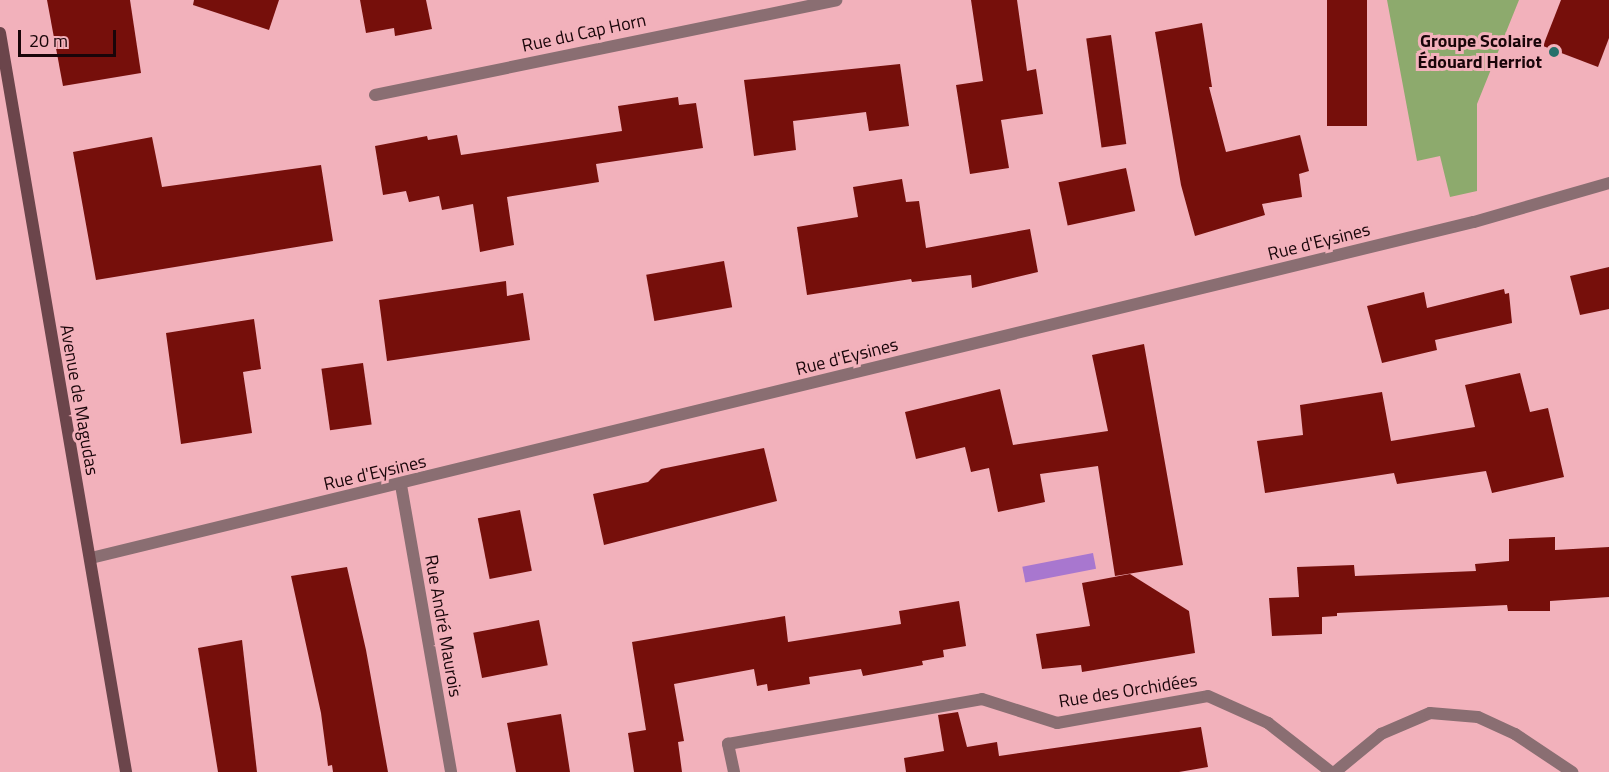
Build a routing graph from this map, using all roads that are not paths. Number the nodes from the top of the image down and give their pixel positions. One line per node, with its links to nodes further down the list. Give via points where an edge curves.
1 (836, 0): 3 (street, Rue du Cap Horn)
2 (0, 33): 6 (main road, Avenue de Magudas, via 77,500)
3 (375, 94)
4 (1609, 183): 5 (street, Rue d'Eysines, via 1474,222)
5 (401, 485): 6 (street, Rue d'Eysines); 8 (street, Rue André Maurois)
6 (91, 558): 7 (main road, Avenue de Magudas)
7 (126, 772)
8 (451, 772)
9 (734, 772): 10 (street, Rue des Orchidées, via 728,744 982,699 1057,723 1208,696 1268,723)
10 (1333, 772): 11 (street, Rue des Orchidées, via 1381,734 1430,713 1478,717 1515,734)
11 (1572, 772)

